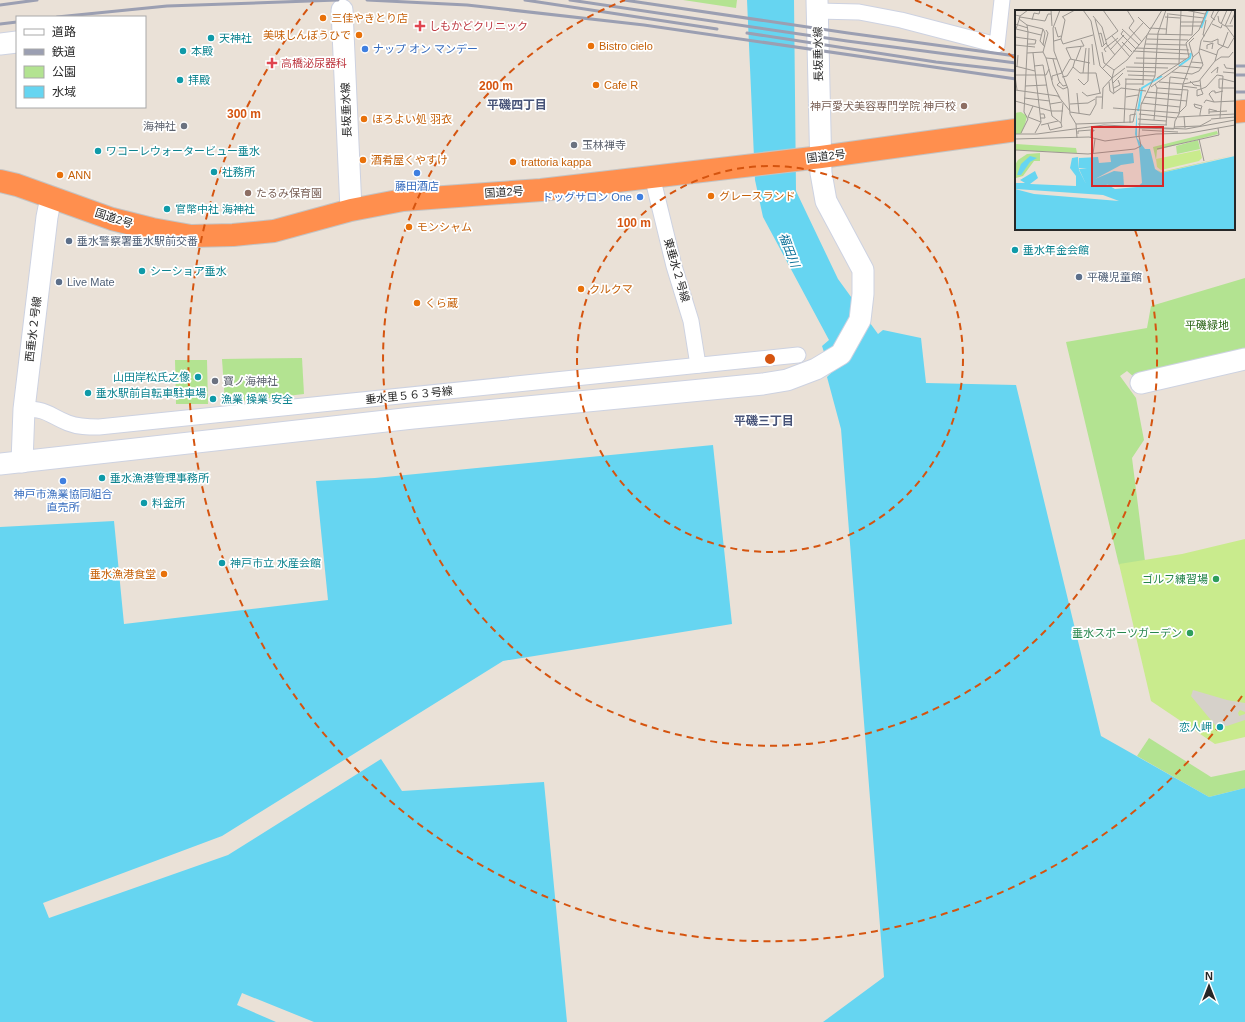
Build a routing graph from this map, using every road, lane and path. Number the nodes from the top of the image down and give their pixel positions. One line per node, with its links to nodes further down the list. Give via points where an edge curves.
1 (1002, 0): 2 (street, via 997,45 901,20)
2 (817, 5): 11 (street, 長坂垂水線)
3 (342, 10): 15 (street, 長坂垂水線)
4 (16, 42): 5 (street)
5 (0, 44)
6 (16, 56): 7 (street)
7 (0, 58)
8 (1245, 111): 9 (highway)
9 (1235, 112)
10 (1015, 130): 11 (highway, 国道2号)
11 (811, 158): 12 (highway, 国道2号); 21 (street, 長坂垂水線, via 826,200 862,270 863,288 860,320 841,354 816,370 787,380 669,394 406,419)
12 (652, 176): 15 (highway, 国道2号, via 541,190 403,200); 18 (street, 東垂水２号線, via 674,266 692,322)
13 (0, 181): 14 (highway, 国道2号)
14 (51, 197): 15 (highway, 国道2号, via 152,230 190,236 233,235 274,230); 20 (street, 西垂水２号線)
15 (351, 210)
16 (798, 355): 18 (street, 垂水里５６３号線)
17 (1245, 359): 19 (street)
18 (698, 365): 20 (street, 垂水里５６３号線, via 99,426 81,426 68,423 48,412)
19 (1141, 383)
20 (24, 409): 21 (street, 西垂水２号線)
21 (22, 462): 22 (street, 長坂垂水線)
22 (0, 464)

